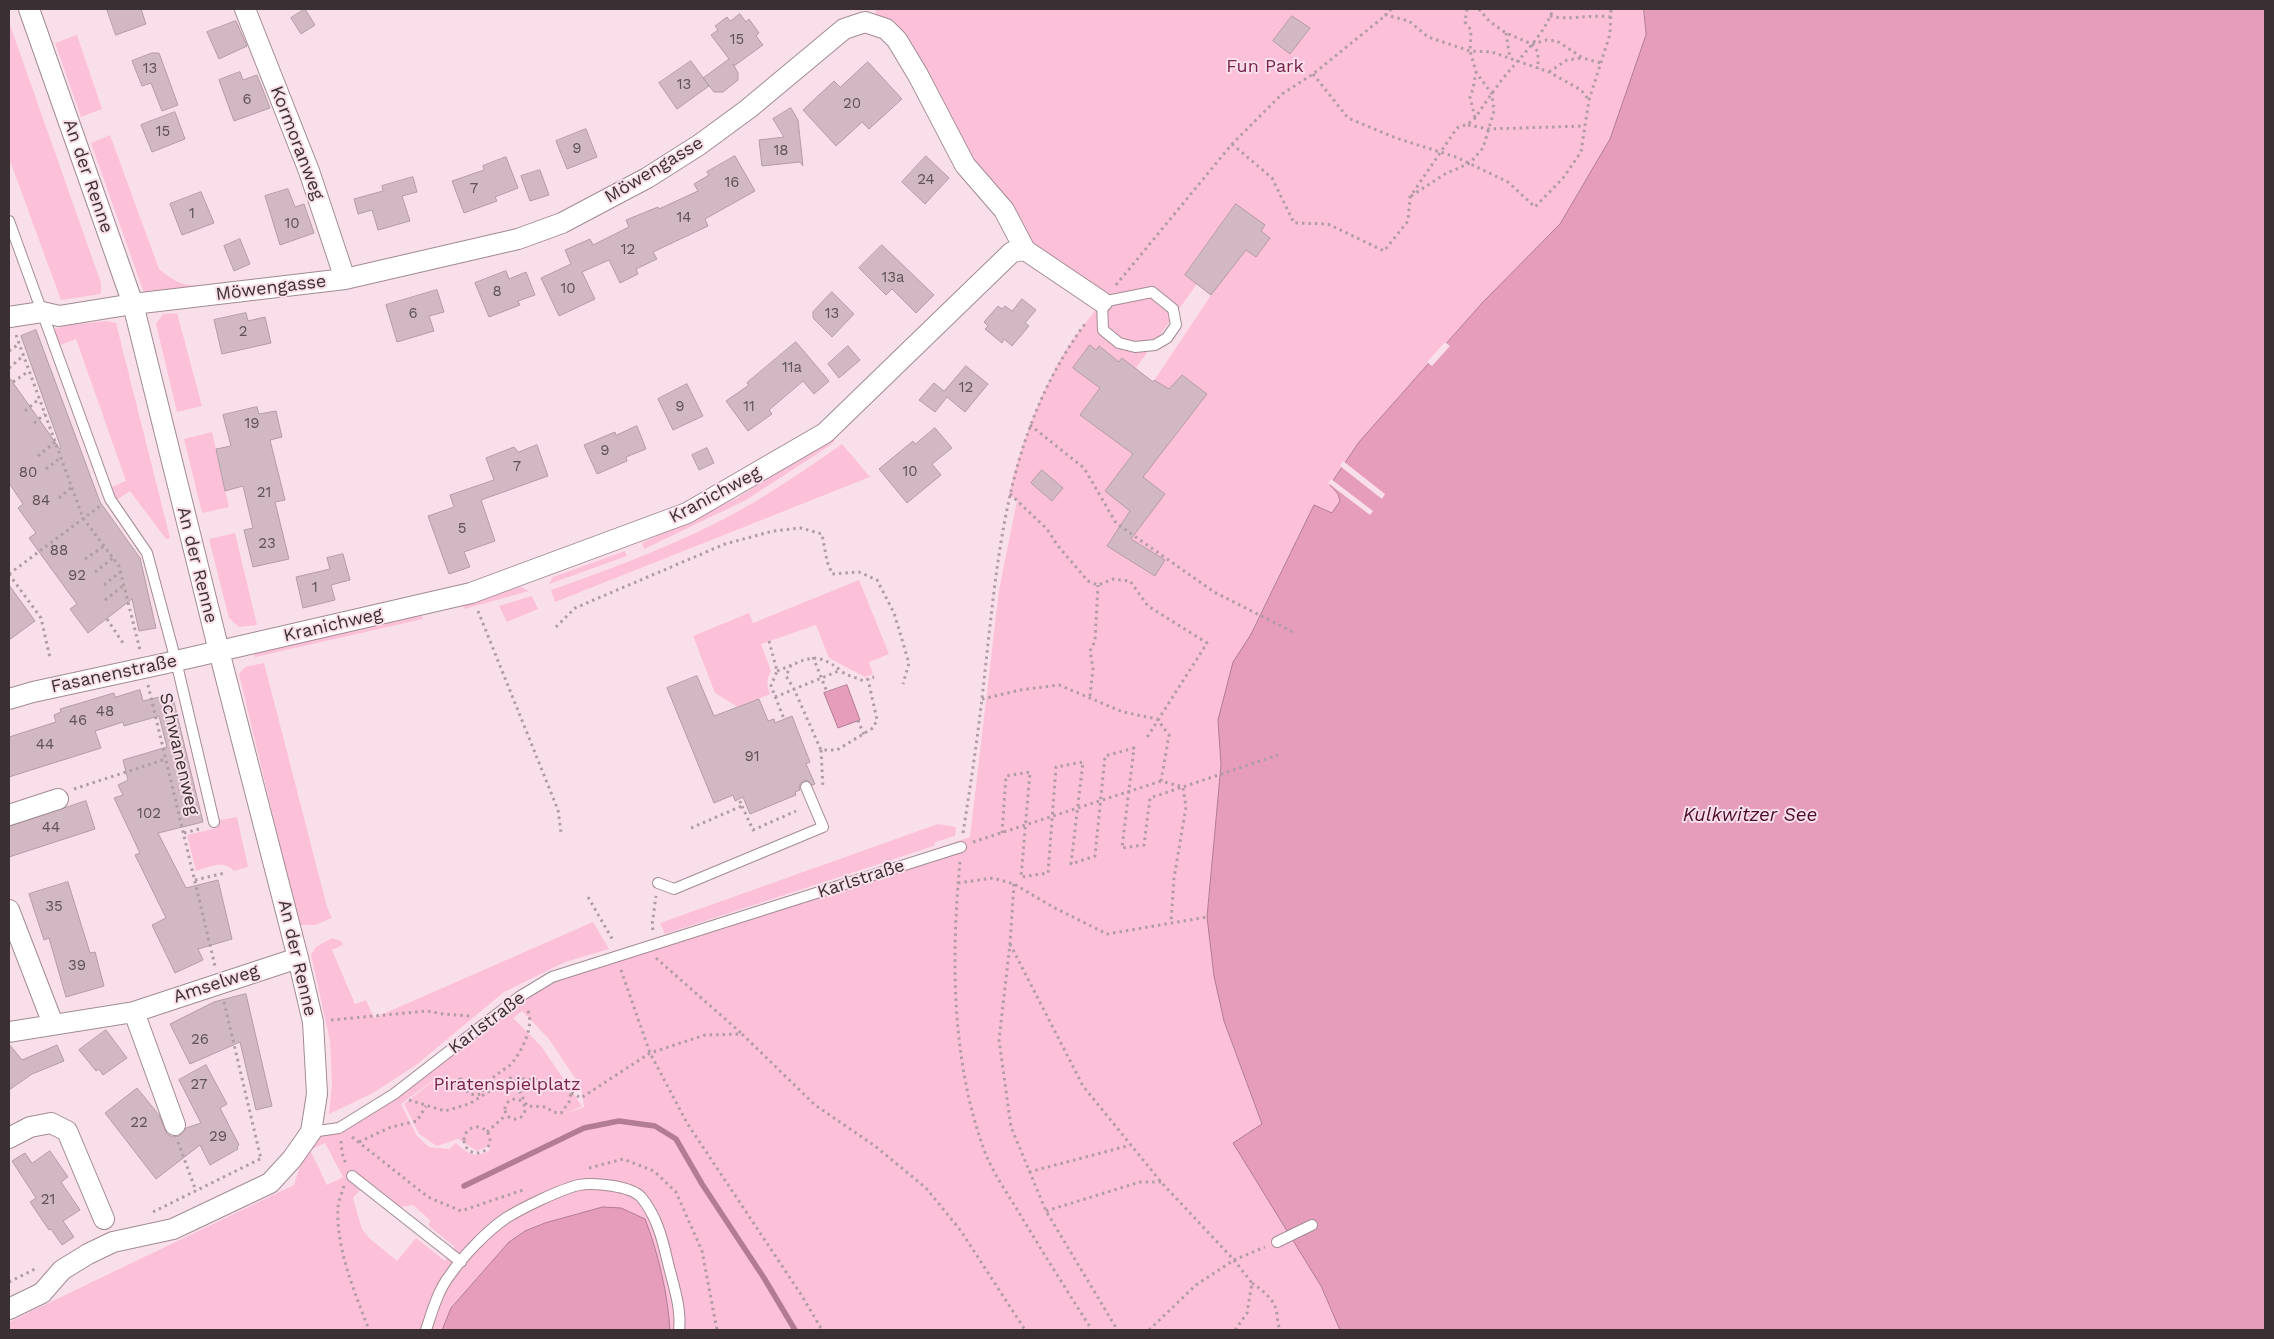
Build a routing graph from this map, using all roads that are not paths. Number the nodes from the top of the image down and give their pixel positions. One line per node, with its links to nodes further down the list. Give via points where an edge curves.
1 (29, 9): 7 (street, An der Renne)
2 (245, 9): 5 (street, Kormoranweg, via 309,171)
3 (9, 221): 8 (lane)
4 (1025, 250): 5 (street, Möwengasse, via 1004,210 966,165 897,40 886,29 865,22 844,30 699,145 647,178 562,223 518,239); 6 (street); 10 (street, Kranichweg, via 1012,252 825,433 687,514 471,593)
5 (345, 279): 7 (street, Möwengasse)
6 (1102, 302): 6 (lane, via 1103,330 1119,342 1135,347 1155,345 1167,338 1176,326 1173,309 1152,292)
7 (133, 304): 8 (street, Möwengasse, via 59,316); 10 (street, An der Renne)
8 (42, 312): 9 (street, Möwengasse); 11 (lane, via 110,498 147,553)
9 (9, 317)
10 (219, 651): 11 (street, Fasanenstraße); 20 (street, An der Renne)
11 (176, 662): 12 (street, Fasanenstraße); 16 (lane)
12 (9, 699)
13 (806, 787): 18 (lane, via 823,827 674,889)
14 (58, 799): 15 (street)
15 (9, 816)
16 (214, 822)
17 (961, 847): 25 (lane, Karlstraße, via 552,977 519,998 394,1094 339,1128)
18 (658, 883)
19 (10, 917): 22 (street)
20 (298, 958): 21 (street, Amselweg); 25 (street, An der Renne, via 312,1022 317,1094)
21 (134, 1012): 22 (street, Amselweg); 24 (street)
22 (53, 1024): 23 (street, Amselweg)
23 (9, 1032)
24 (175, 1125)
25 (311, 1132): 32 (street, via 270,1183 173,1229 113,1242 88,1254 62,1270 42,1293)
26 (9, 1138): 28 (street, via 30,1127 51,1123 67,1130)
27 (352, 1176): 31 (lane)
28 (104, 1219)
29 (1312, 1225): 30 (lane)
30 (1277, 1242)
31 (461, 1262): 33 (lane, via 449,1275); 34 (lane, via 506,1218 580,1184 616,1186 640,1195 656,1219 676,1294)
32 (9, 1309)
33 (426, 1330)
34 (679, 1330)

